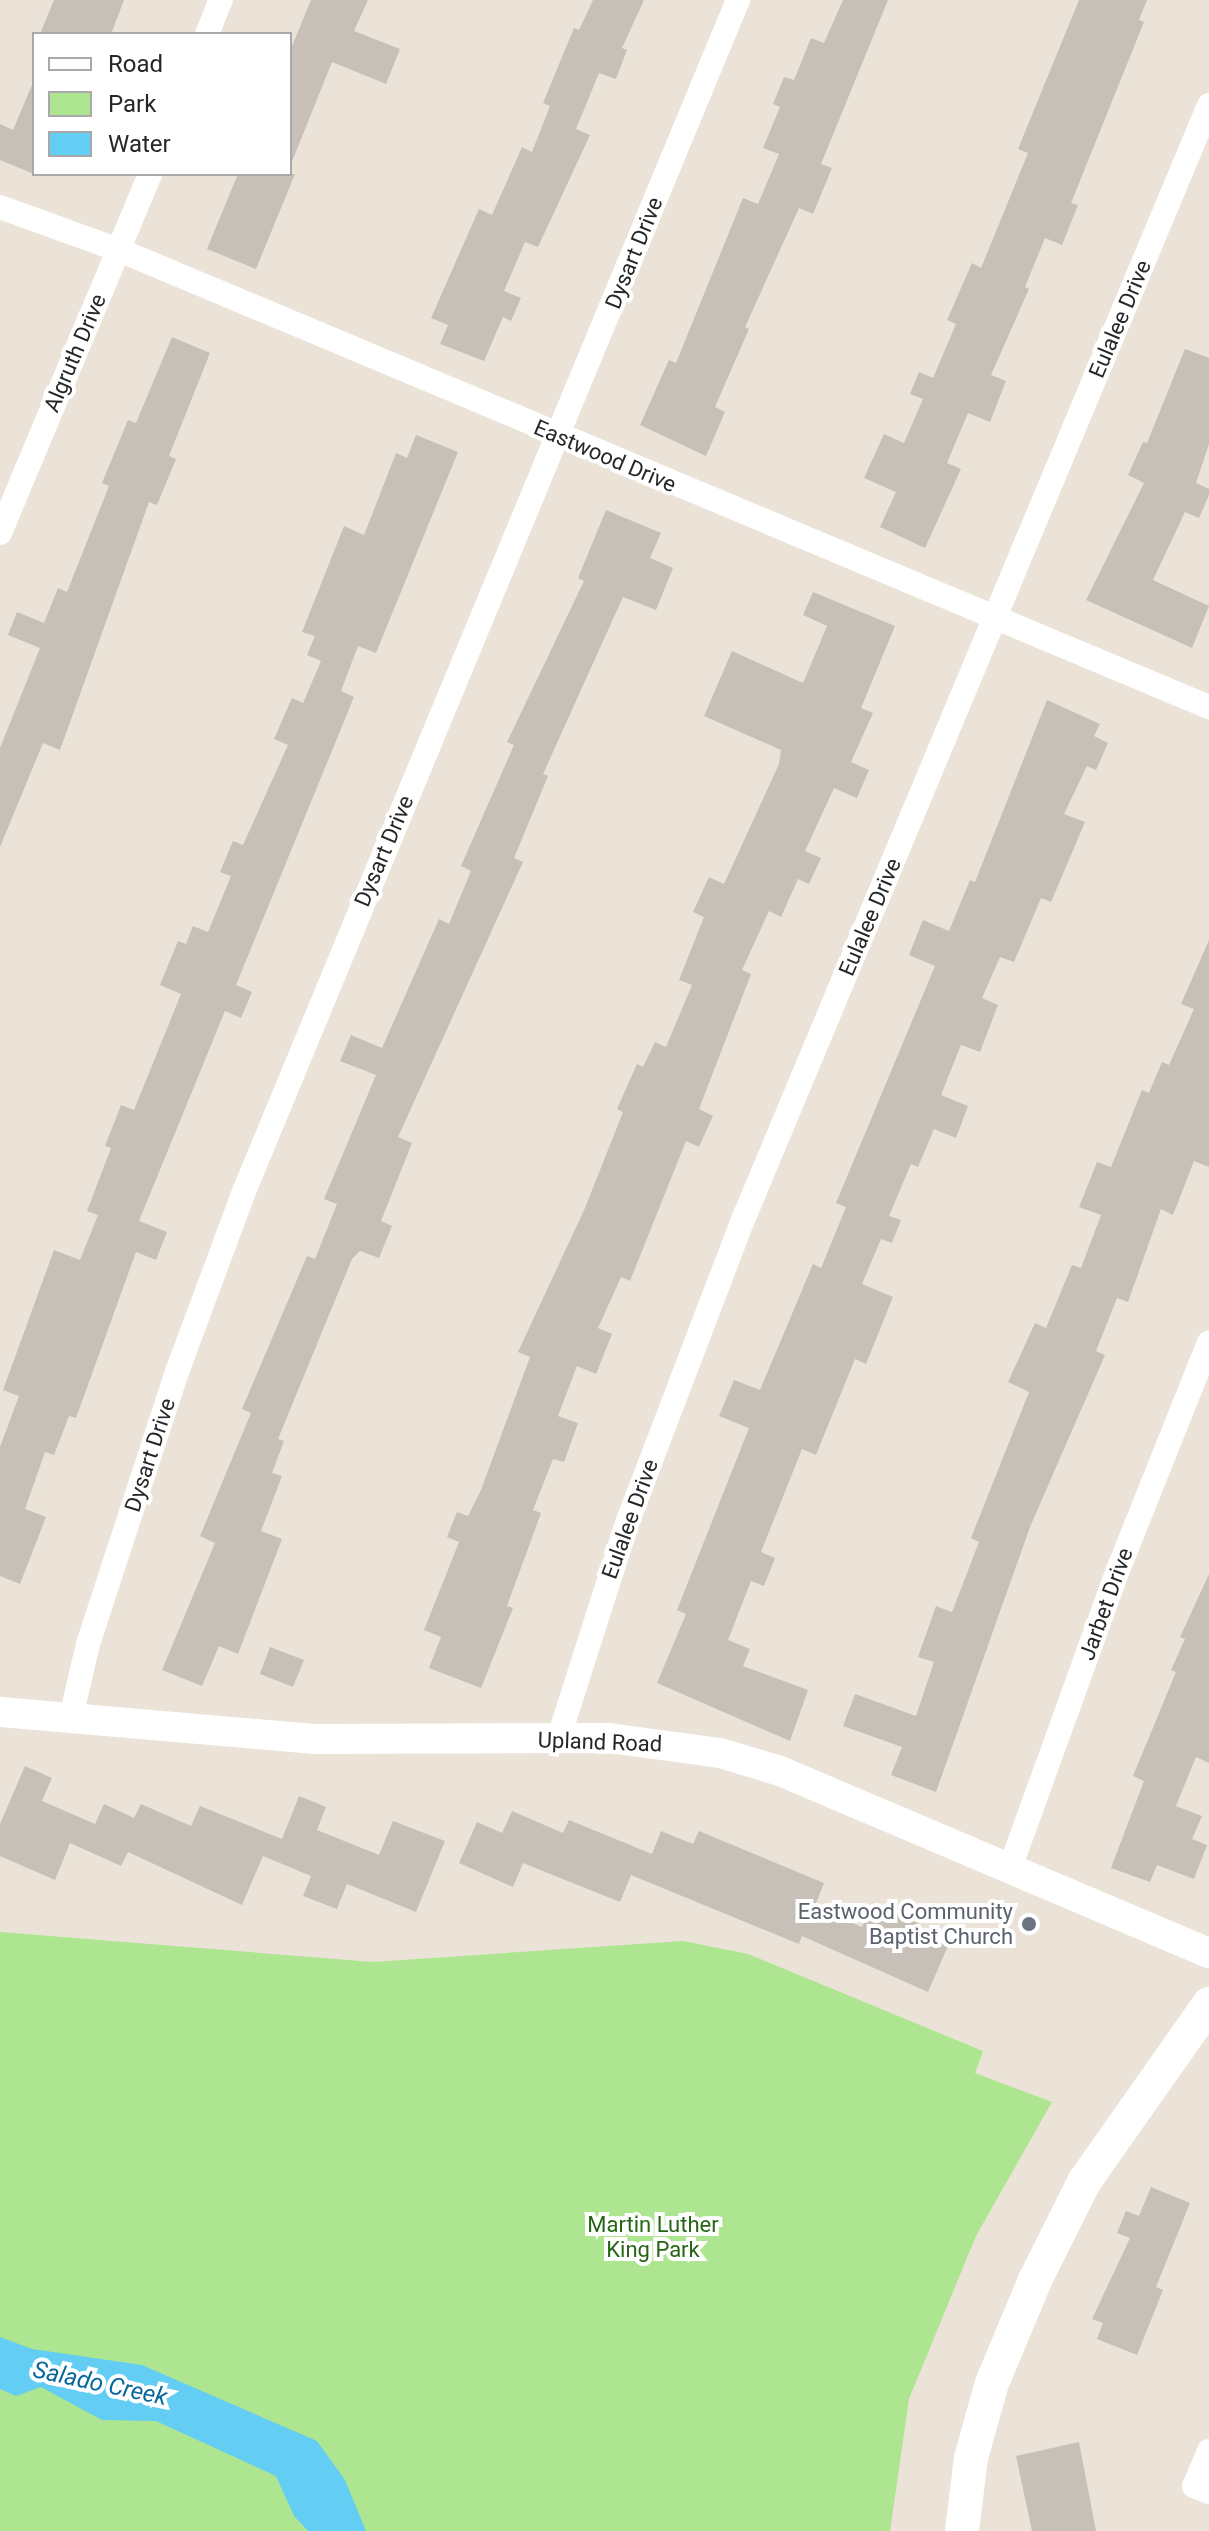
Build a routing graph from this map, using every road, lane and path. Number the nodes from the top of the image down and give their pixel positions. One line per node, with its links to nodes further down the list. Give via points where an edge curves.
1 (221, 0): 3 (street)
2 (738, 0): 8 (street, Dysart Drive)
3 (208, 32)
4 (1209, 105): 10 (street, Eulalee Drive)
5 (149, 176): 7 (street, Algruth Drive)
6 (0, 207): 7 (street, Eastwood Drive)
7 (119, 250): 8 (street, Eastwood Drive); 9 (street, Algruth Drive)
8 (558, 437): 10 (street, Eastwood Drive); 14 (street, Dysart Drive, via 245,1189 173,1383 88,1644)
9 (0, 533)
10 (996, 618): 11 (street, Eastwood Drive); 15 (street, Eulalee Drive, via 745,1215 629,1518)
11 (1209, 707)
12 (1209, 1342): 16 (street, Jarbet Drive, via 1118,1570)
13 (0, 1712): 14 (street, Upland Road)
14 (71, 1717): 15 (street, Upland Road, via 315,1739)
15 (558, 1740): 16 (street, Upland Road, via 662,1743 720,1753 780,1771)
16 (1010, 1868): 17 (street, Upland Road)
17 (1209, 1953)
18 (1209, 2004): 21 (main road, via 1084,2182 1035,2280 992,2383 971,2458)
19 (1209, 2451): 20 (street)
20 (1202, 2489)
21 (962, 2531)

